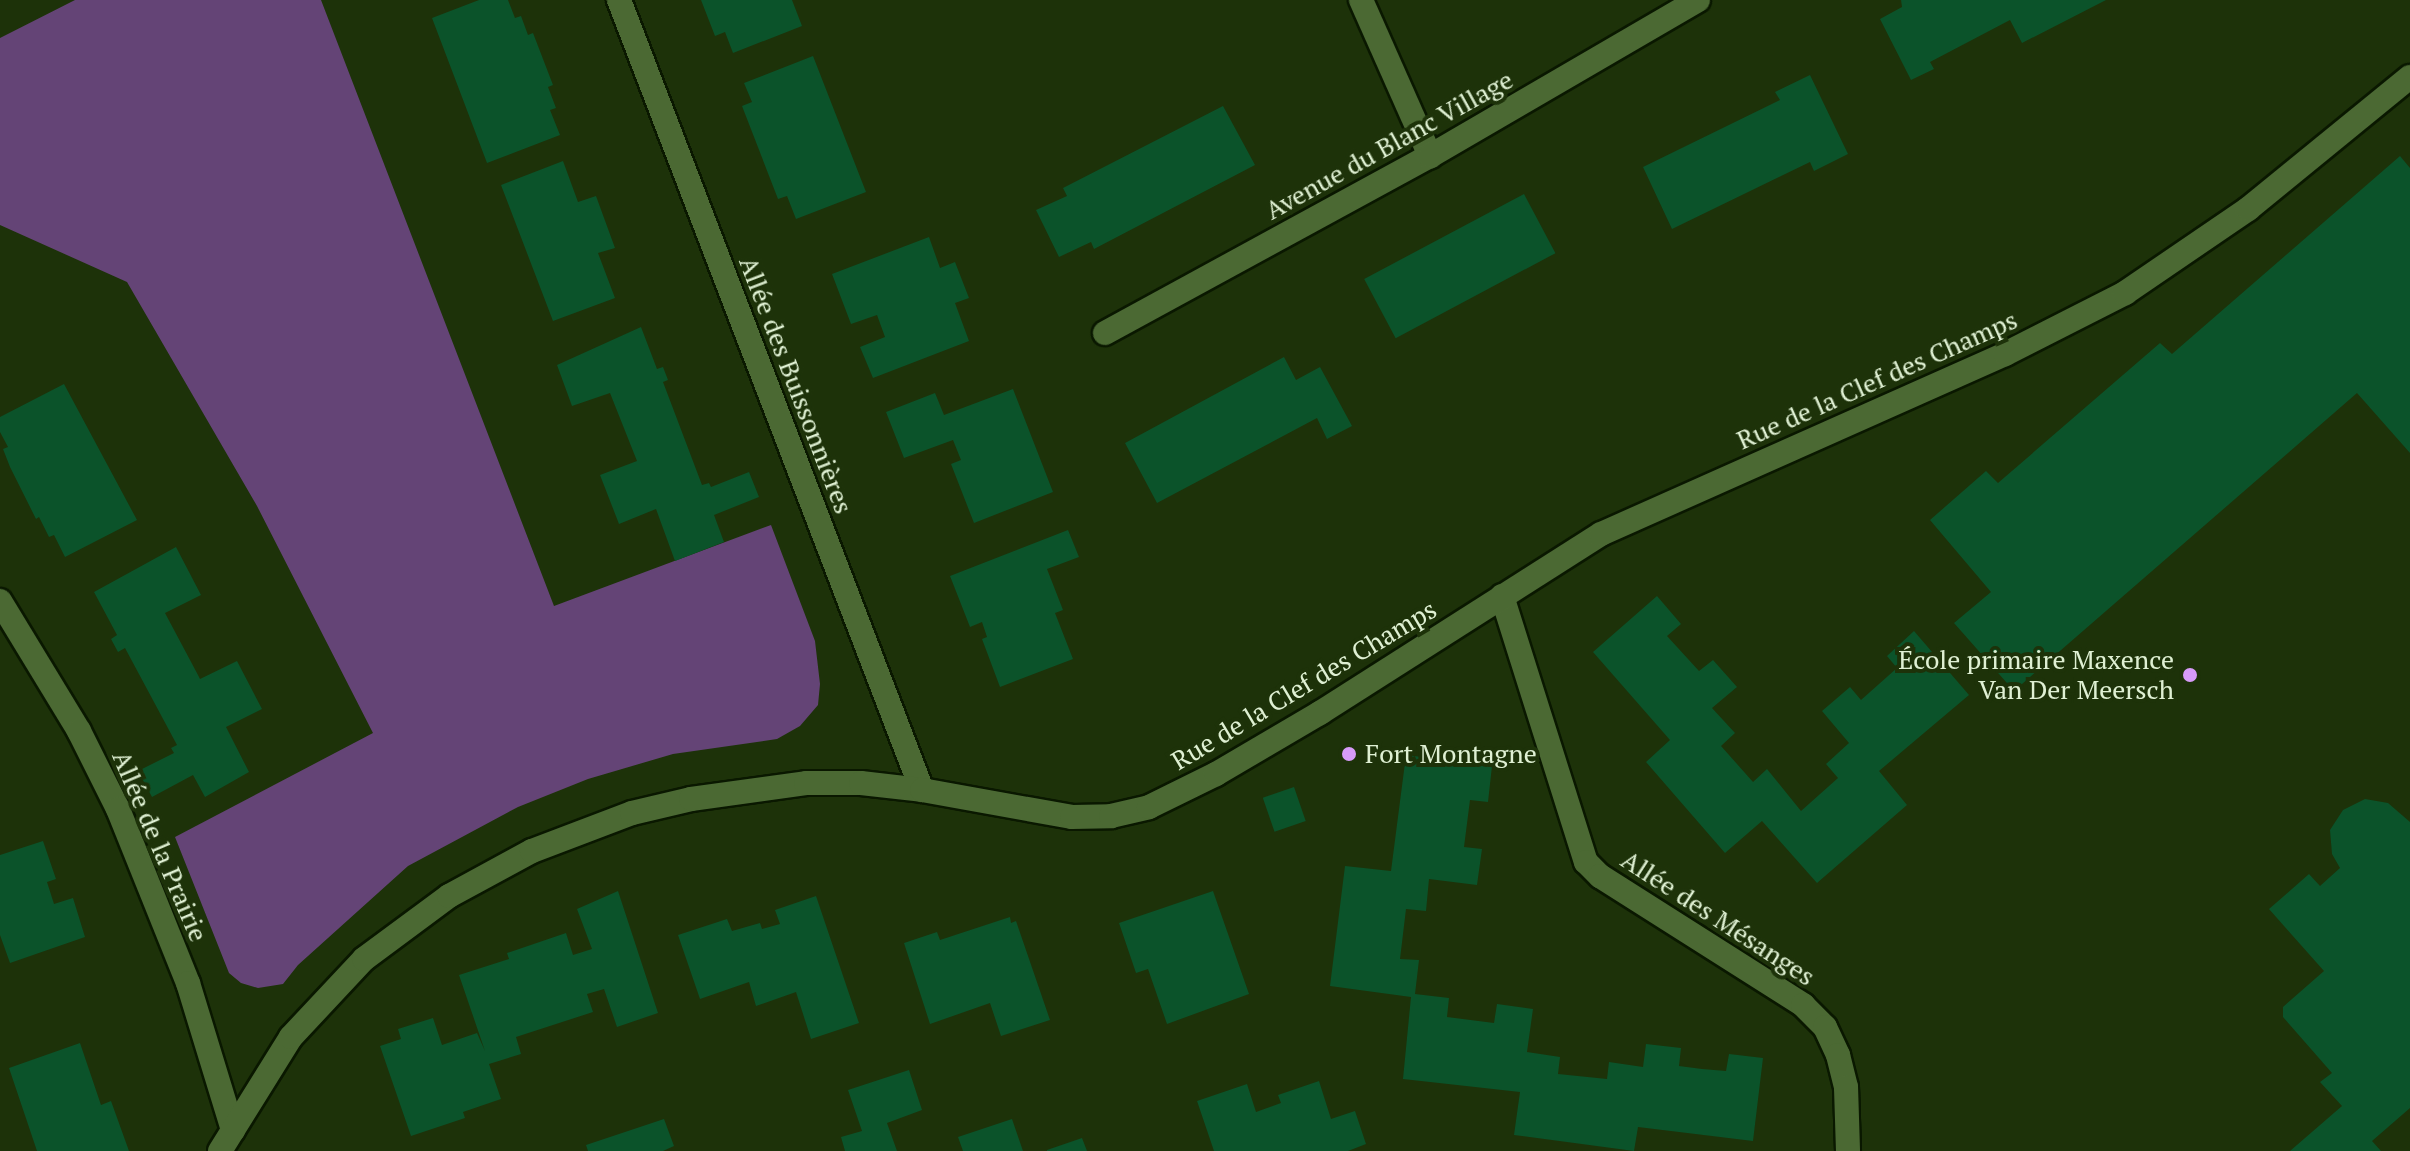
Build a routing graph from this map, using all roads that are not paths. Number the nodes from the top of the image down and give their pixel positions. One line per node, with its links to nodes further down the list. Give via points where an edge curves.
1 (619, 0): 9 (street, Allée des Buissonnières)
2 (1361, 0): 5 (street)
3 (1698, 0): 5 (street, Avenue du Blanc Village)
4 (2410, 77): 7 (street, Rue de la Clef des Champs, via 2248,209 2111,301 2005,354 1601,534)
5 (1430, 156): 6 (street, Avenue du Blanc Village)
6 (1105, 333)
7 (1502, 596): 9 (street, Rue de la Clef des Champs, via 1320,713 1149,807 1111,816 1072,817); 12 (street, Allée des Mésanges, via 1586,862 1803,1005 1825,1027 1846,1087)
8 (0, 601): 10 (street, Allée de la Prairie, via 72,718 118,809 185,976)
9 (922, 790): 10 (street, Rue de la Clef des Champs, via 806,783 705,797 632,813 522,856 449,896 364,959 291,1037)
10 (233, 1130): 11 (street, Rue de la Clef des Champs)
11 (220, 1151)
12 (1848, 1151)

